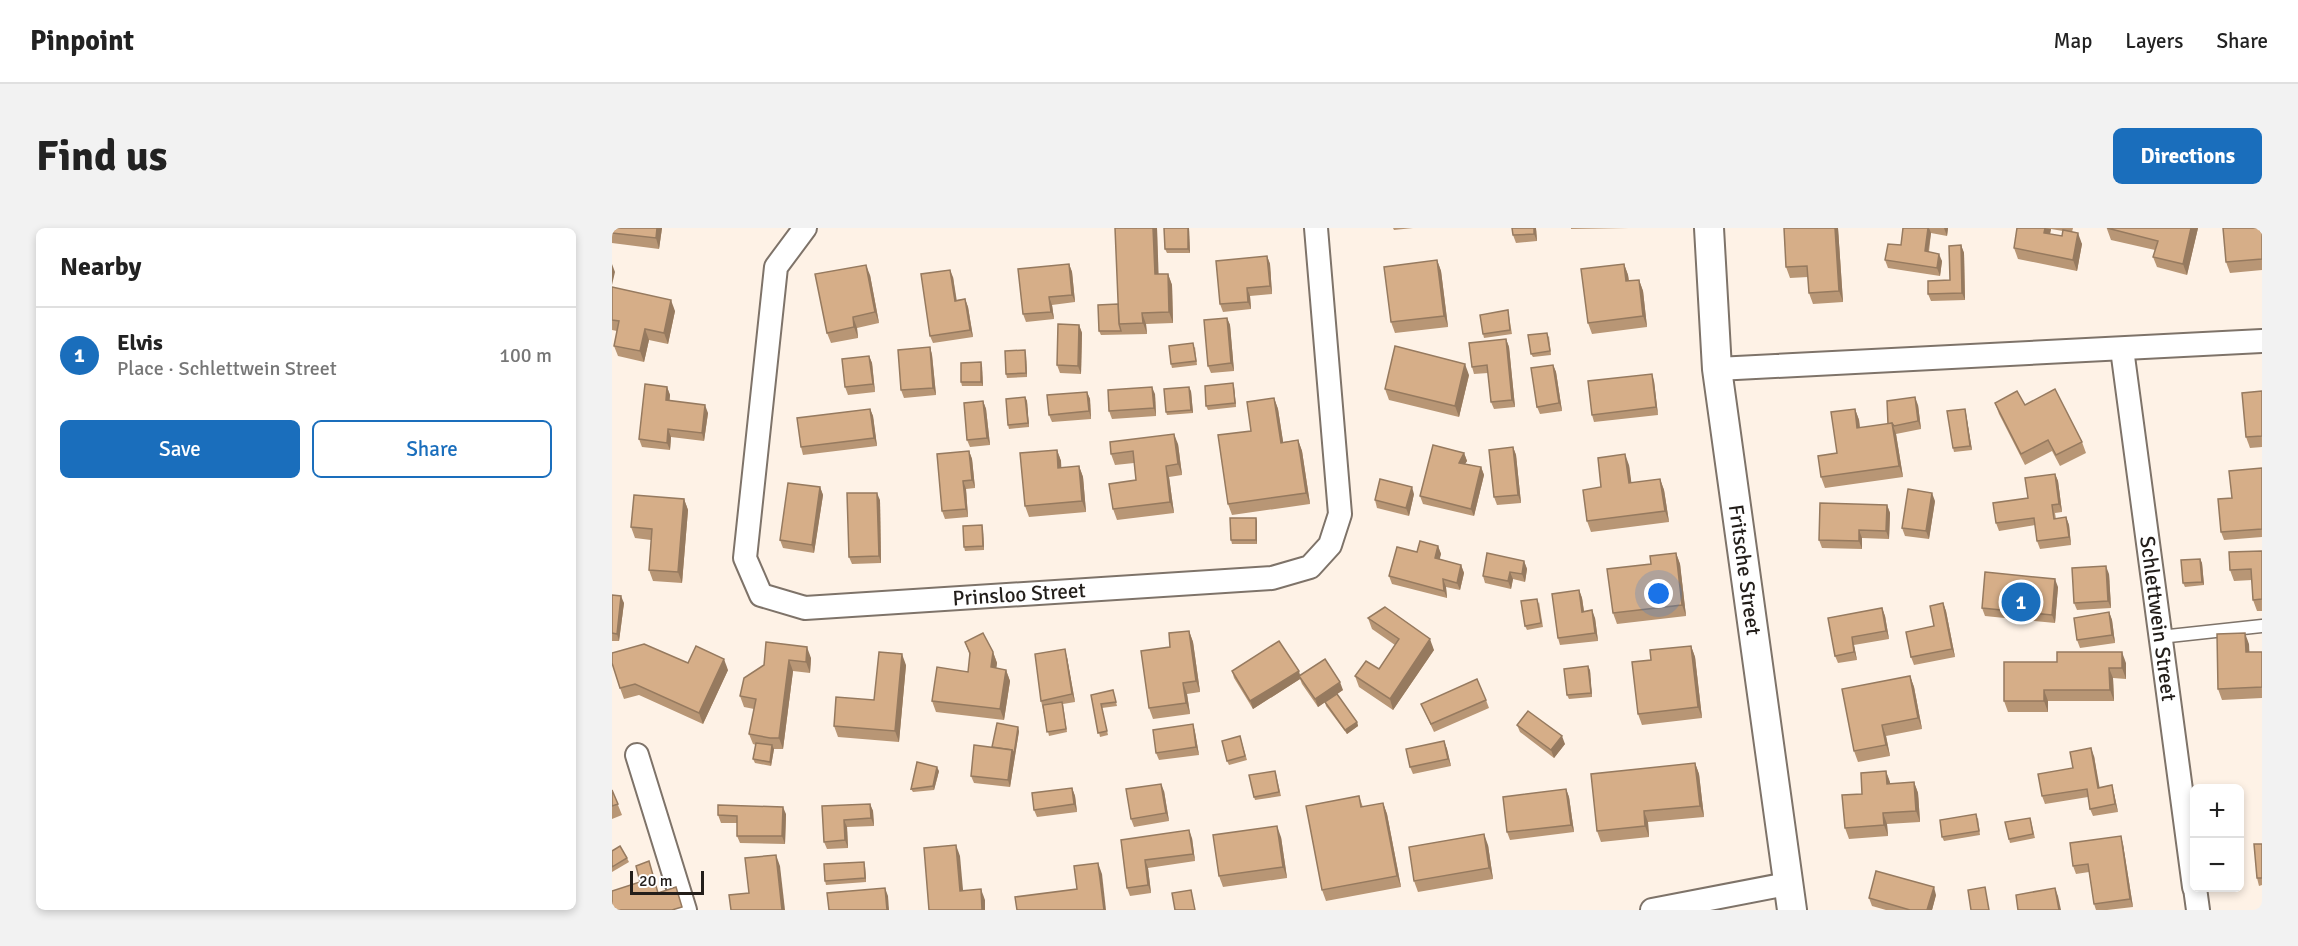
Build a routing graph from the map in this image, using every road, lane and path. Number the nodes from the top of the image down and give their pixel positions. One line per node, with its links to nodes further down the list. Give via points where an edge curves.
1 (805, 228): 2 (street, Prinsloo Street, via 776,267 745,558 761,595 805,608 1272,578 1310,567 1330,544 1340,514)
2 (1316, 228)
3 (1709, 228): 6 (street, Fritsche Street)
4 (2262, 341): 5 (street)
5 (2122, 349): 6 (street); 8 (street, Schlettwein Street)
6 (1717, 369): 12 (street, Fritsche Street)
7 (2262, 626): 8 (lane)
8 (2160, 637): 10 (street, Schlettwein Street)
9 (637, 755): 13 (street)
10 (2190, 851)
11 (2196, 892): 15 (street, Schlettwein Street)
12 (1790, 897): 14 (street)
13 (686, 910)
14 (1653, 910)
15 (2198, 910)

